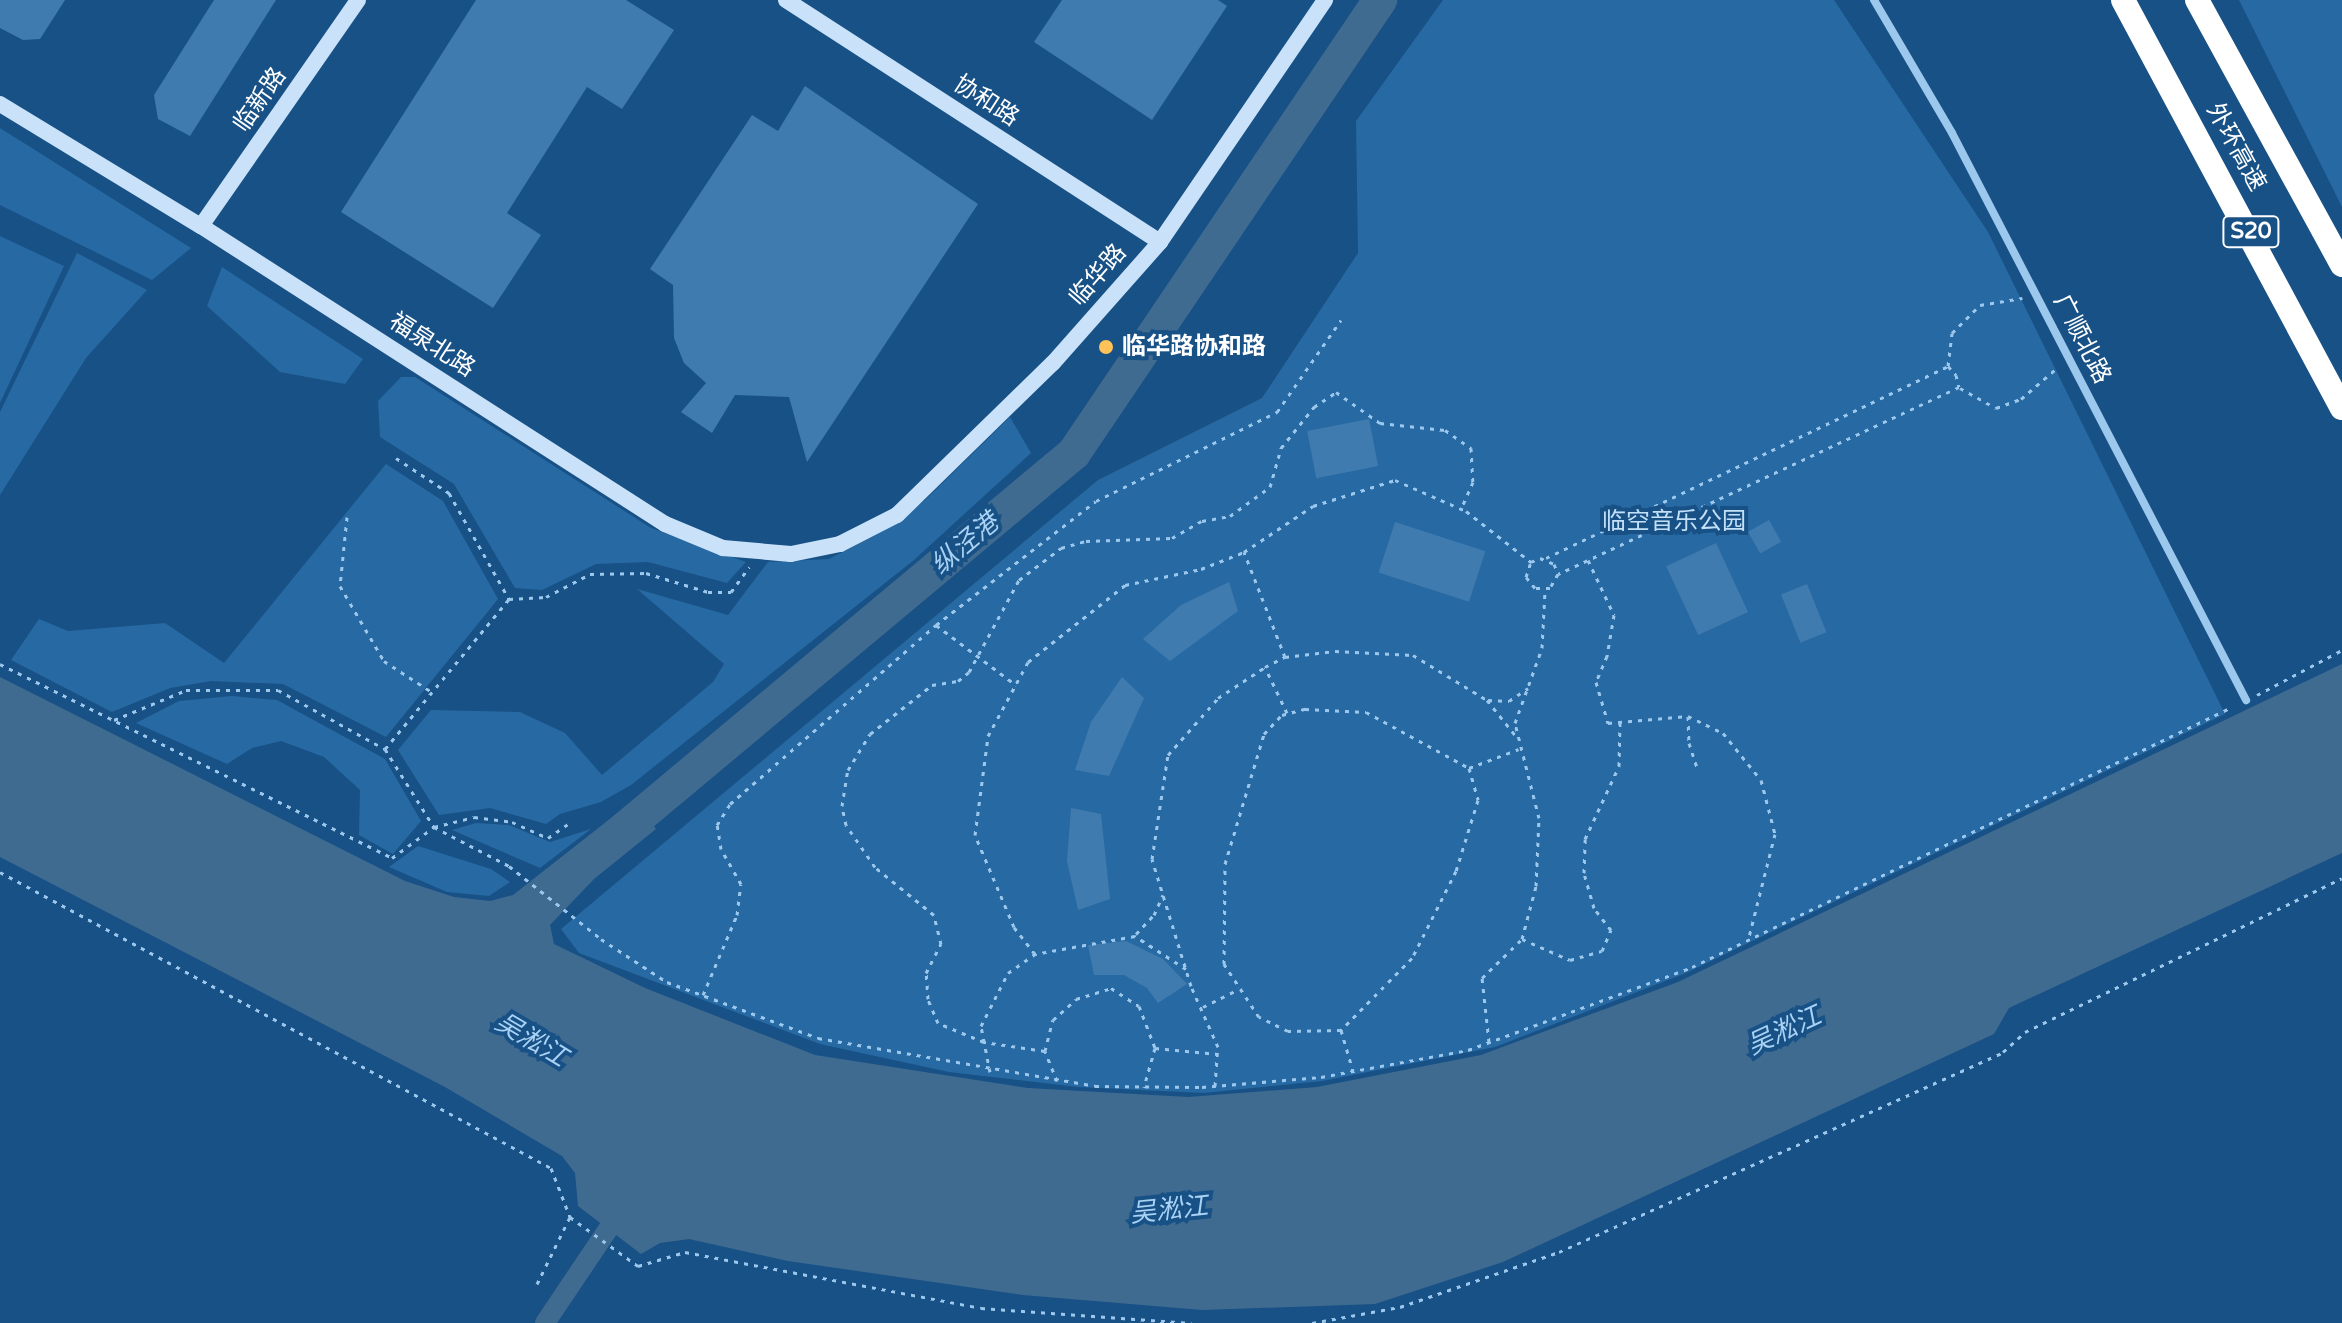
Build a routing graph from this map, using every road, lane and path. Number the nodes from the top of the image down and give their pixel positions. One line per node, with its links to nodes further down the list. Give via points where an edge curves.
1 (358, 0): 8 (street, 临新路)
2 (786, 0): 9 (street, 协和路)
3 (1325, 0): 9 (street, 临华路)
4 (1874, 0): 11 (street, 广顺北路)
5 (2123, 0): 16 (highway, 外环高速 / S20)
6 (2197, 0): 10 (highway, 外环高速 / S20)
7 (0, 104): 8 (street, 福泉北路)
8 (201, 226): 22 (street, 福泉北路, via 665,524 714,545)
9 (1160, 242): 20 (street, 临华路, via 1053,363 937,480 897,515)
10 (2342, 265)
11 (2038, 296): 13 (street, 广顺北路); 14 (path, via 1980,305 1952,333)
12 (1341, 320): 29 (path, via 1277,412 1096,501)
13 (2068, 357): 15 (path, via 2021,399 1996,408); 39 (street, 广顺北路)
14 (1948, 366): 15 (path); 23 (path)
15 (1959, 387): 24 (path)
16 (2342, 408)
17 (396, 458): 28 (path, via 449,493)
18 (1461, 509): 21 (path, via 1395,480 1313,506); 25 (path); 31 (path, via 1473,482 1471,448 1445,430 1380,423 1336,392 1314,407 1281,448 1270,487 1230,516 1202,521 1172,538 1086,541 1061,548 1019,580)
19 (347, 517): 37 (path, via 340,586 384,661)
20 (858, 536): 22 (street, 福泉北路, via 806,552)
21 (1244, 552): 32 (path); 35 (path, via 1201,569 1125,585 1028,662)
22 (759, 553): 28 (path, via 731,592 708,592 632,573 590,574 546,597)
23 (1546, 558): 25 (path); 26 (path)
24 (1588, 560): 26 (path); 43 (path, via 1614,615 1596,682 1608,723)
25 (1531, 562): 27 (path, via 1528,581)
26 (1558, 574): 27 (path)
27 (1545, 590): 36 (path, via 1542,648)
28 (509, 599): 37 (path)
29 (936, 625): 31 (path); 60 (path, via 730,804 717,825 721,849 741,884 737,915)
30 (2342, 650): 39 (path)
31 (977, 657): 35 (path); 63 (path, via 958,681 932,685 870,734 848,770 842,806 846,825 875,867 934,915 941,944 926,973 928,999 938,1023)
32 (1285, 657): 34 (path); 38 (path, via 1335,651 1413,655)
33 (0, 664): 42 (path)
34 (1265, 667): 40 (path); 53 (path, via 1218,698 1168,755 1152,859)
35 (1016, 685): 57 (path, via 988,736 975,835 1014,927)
36 (1528, 688): 38 (path, via 1509,701); 44 (path, via 1515,723)
37 (432, 692): 45 (path)
38 (1487, 700): 44 (path)
39 (2246, 700): 55 (path)
40 (1288, 714): 47 (path, via 1305,709 1366,712); 59 (path, via 1264,734 1225,864 1224,964)
41 (1688, 716): 43 (path); 48 (path); 55 (path, via 1723,733 1761,780 1775,834)
42 (114, 720): 45 (path, via 186,690 267,689 292,694); 50 (path, via 392,858)
43 (1620, 723): 56 (path, via 1619,766 1585,839 1584,873 1594,908 1611,930 1602,951 1570,960)
44 (1517, 738): 46 (path)
45 (385, 749): 50 (path)
46 (1519, 749): 47 (path); 56 (path, via 1539,818 1536,886)
47 (1469, 768): 62 (path, via 1478,800 1456,871 1412,958)
48 (1698, 770)
49 (572, 821): 50 (path, via 548,838 512,822 474,817)
50 (434, 827): 60 (path, via 509,866 601,939 667,982)
51 (0, 872): 73 (path, via 551,1168)
52 (2342, 878): 76 (path, via 2025,1032 2003,1052 1559,1252 1400,1307)
53 (1163, 895): 54 (path); 58 (path)
54 (1135, 936): 57 (path); 58 (path)
55 (1749, 937): 64 (path, via 1692,967)
56 (1522, 939): 64 (path, via 1482,978)
57 (1035, 954): 63 (path, via 1008,973 981,1026)
58 (1186, 969): 61 (path)
59 (1239, 989): 61 (path); 62 (path, via 1259,1017 1288,1031)
60 (703, 996): 69 (path, via 818,1038)
61 (1203, 1007): 67 (path)
62 (1341, 1030): 68 (path)
63 (984, 1042): 66 (path); 69 (path)
64 (1489, 1043): 68 (path)
65 (1155, 1048): 66 (path, via 1139,1006 1111,988 1076,999 1053,1020); 67 (path); 72 (path)
66 (1045, 1051): 70 (path)
67 (1218, 1054): 71 (path)
68 (1353, 1071): 71 (path)
69 (990, 1072): 70 (path)
70 (1057, 1081): 72 (path)
71 (1215, 1086): 72 (path)
72 (1144, 1087)
73 (570, 1217): 74 (path); 75 (path, via 636,1265 685,1252 981,1308)
74 (537, 1284)
75 (1191, 1323)
76 (1312, 1323)

